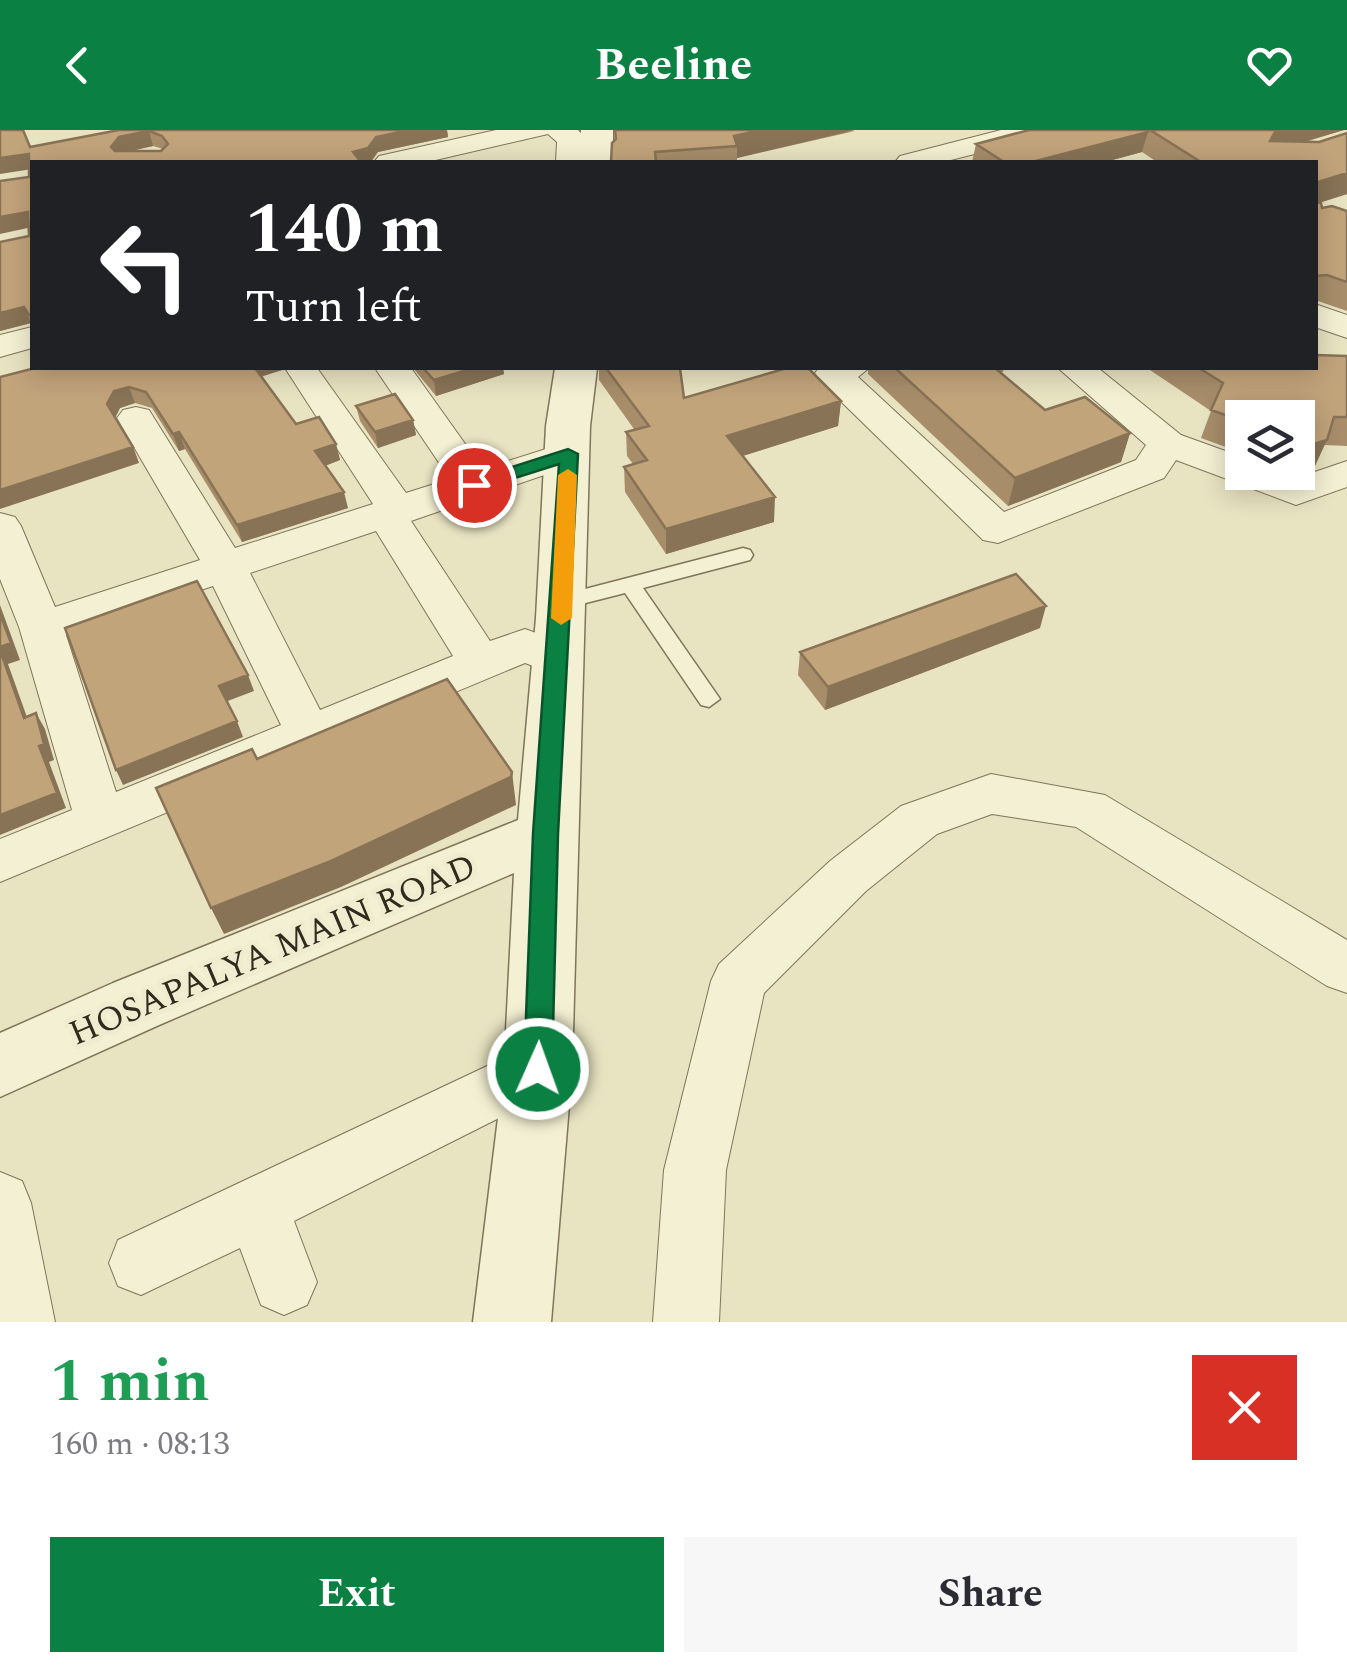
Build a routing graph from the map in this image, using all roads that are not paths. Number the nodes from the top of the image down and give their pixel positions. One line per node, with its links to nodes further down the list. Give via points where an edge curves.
1 (536, 130): 5 (street)
2 (559, 130): 6 (street, via 572,139)
3 (598, 130): 7 (street)
4 (1034, 130): 8 (street)
5 (399, 160)
6 (570, 160)
7 (596, 160)
8 (918, 160)
9 (1318, 315): 10 (street)
10 (1347, 328)
11 (30, 338): 12 (street)
12 (0, 346)
13 (301, 370): 25 (street)
14 (395, 370): 23 (street)
15 (576, 370): 20 (street)
16 (844, 370): 19 (street, via 833,373 998,530 1150,469)
17 (1078, 370): 19 (street)
18 (136, 418): 28 (street)
19 (1168, 442): 21 (street)
20 (568, 454): 23 (street); 30 (street)
21 (1225, 464)
22 (1347, 473): 24 (street)
23 (474, 485): 25 (street)
24 (1315, 485)
25 (392, 513): 28 (street); 33 (street)
26 (0, 526): 31 (street)
27 (743, 555): 29 (lane)
28 (226, 568): 31 (street); 35 (street)
29 (630, 585): 30 (lane); 34 (lane)
30 (562, 602): 32 (street)
31 (41, 627): 36 (street)
32 (558, 660): 33 (street, via 526,645); 37 (street)
33 (481, 664): 35 (street)
34 (709, 699)
35 (310, 736): 36 (street)
36 (100, 819): 38 (street)
37 (546, 834): 40 (street, HOSAPALYA MAIN ROAD); 41 (street)
38 (0, 861)
39 (1347, 969): 48 (street, via 1087,809 991,794 919,820 848,876 739,982 695,1170)
40 (0, 1066)
41 (538, 1069): 43 (street); 47 (street)
42 (0, 1203): 46 (street)
43 (257, 1206): 44 (street); 45 (street)
44 (141, 1263)
45 (284, 1282)
46 (22, 1322)
47 (512, 1322)
48 (686, 1322)

